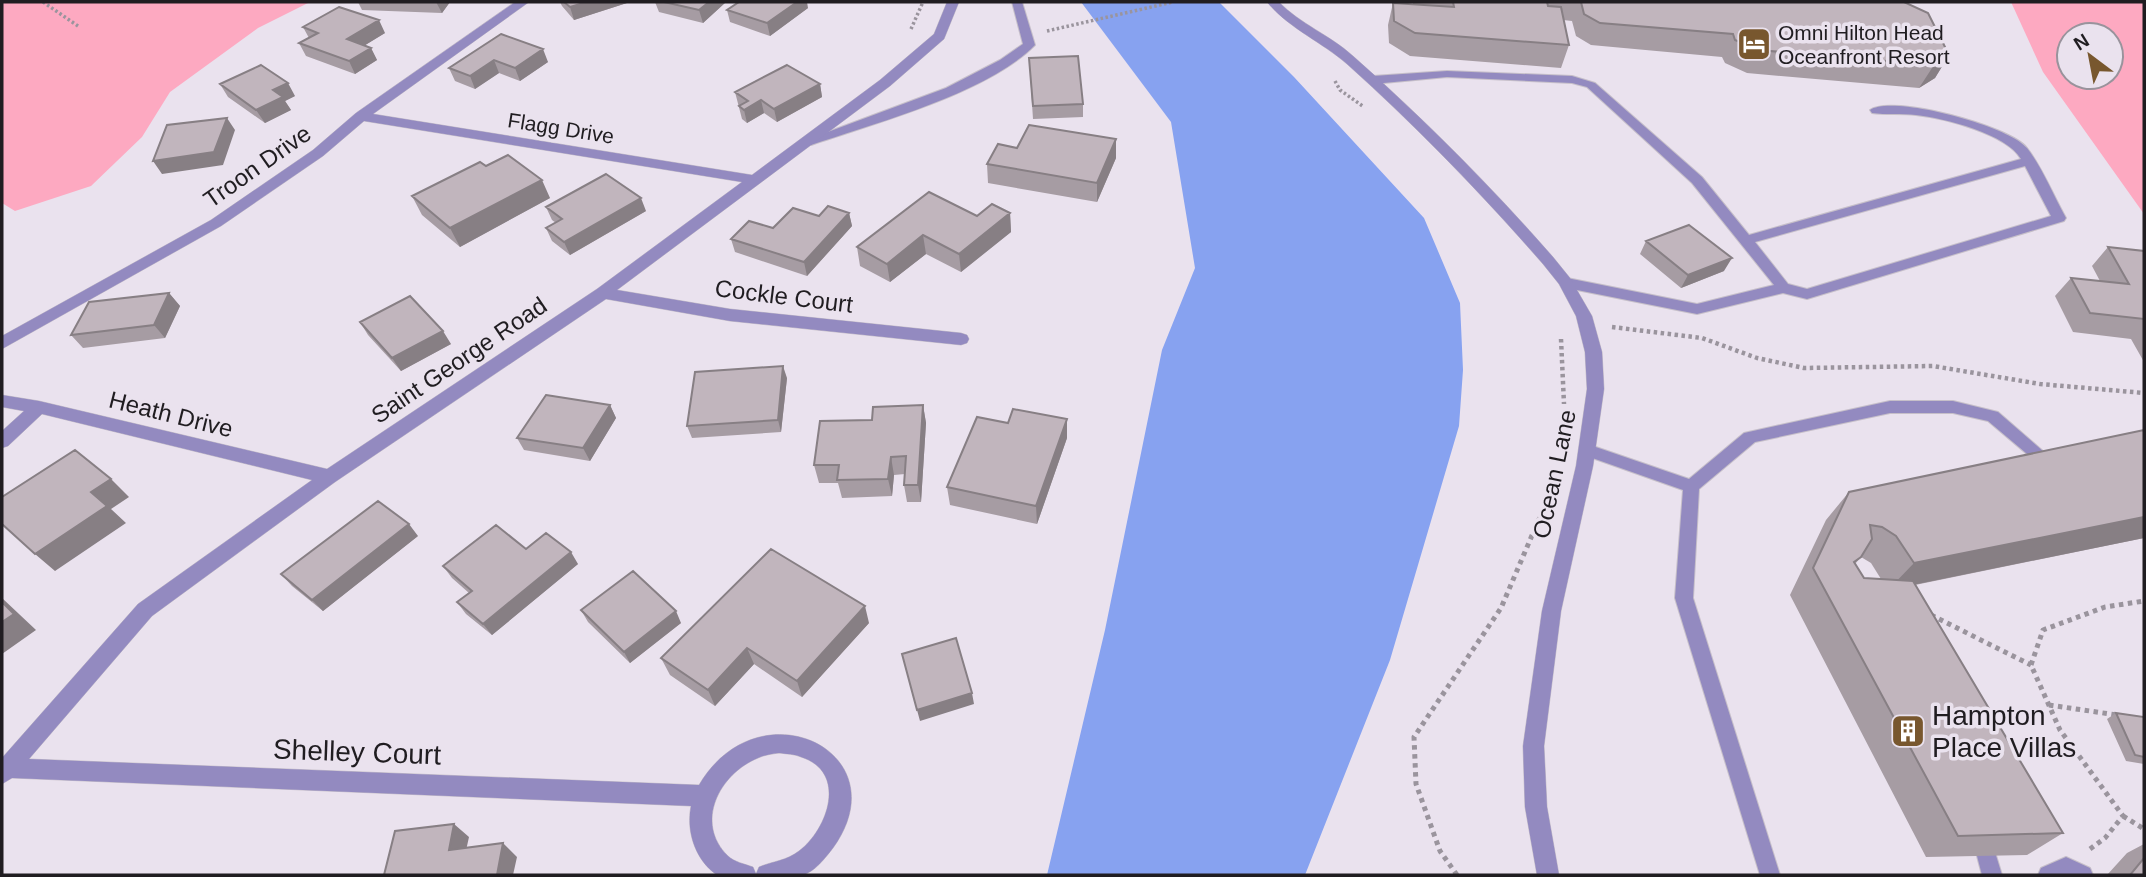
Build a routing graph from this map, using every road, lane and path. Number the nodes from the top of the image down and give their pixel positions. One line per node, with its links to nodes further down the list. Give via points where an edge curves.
1 (43, 2): 7 (path)
2 (523, 2): 13 (street, Troon Drive)
3 (953, 2): 14 (street, Saint George Road, via 940,36)
4 (1017, 2): 14 (lane, via 1029,44 986,75 947,94)
5 (1173, 2): 8 (path)
6 (1273, 2): 10 (street, Ocean Lane, via 1329,41)
7 (78, 26)
8 (1047, 31)
9 (1334, 78): 12 (path, via 1340,90)
10 (1373, 80): 17 (lane, via 1447,74 1572,80 1591,85 1698,180); 18 (street, Ocean Lane)
11 (1876, 110): 15 (lane, via 1915,111 1989,131 2021,148)
12 (1374, 111)
13 (361, 116): 16 (street, Flagg Drive); 23 (street, Troon Drive, via 318,153 216,223)
14 (807, 142): 16 (street, Saint George Road)
15 (2029, 161): 17 (lane); 19 (lane, via 2059,218 1807,294)
16 (755, 180): 20 (street, Saint George Road)
17 (1746, 240): 19 (lane)
18 (1566, 283): 19 (lane, via 1697,309); 21 (street, Ocean Lane)
19 (1783, 288)
20 (603, 293): 22 (street, Cockle Court, via 730,315); 31 (street, Saint George Road)
21 (1588, 326): 24 (path, via 1702,338 1757,358 1804,368 1933,366 2040,384); 27 (path, via 1556,320); 29 (street, Ocean Lane, via 1595,372 1594,420)
22 (961, 339)
23 (2, 344)
24 (2144, 393)
25 (2, 401): 26 (street, Heath Drive)
26 (39, 407): 28 (street); 31 (street, Heath Drive)
27 (1565, 415)
28 (2, 441)
29 (1587, 450): 32 (lane); 47 (street, Ocean Lane, via 1558,576 1532,763 1538,830)
30 (2055, 469): 32 (lane, via 1993,415 1953,407 1890,407 1749,437)
31 (329, 477): 39 (street, Saint George Road, via 145,610)
32 (1691, 486): 48 (lane, via 1684,598)
33 (1548, 494): 46 (path, via 1501,608 1414,737 1416,784 1440,851)
34 (2144, 601): 36 (path, via 2092,610 2043,630)
35 (1928, 614): 36 (path)
36 (2031, 665): 37 (path)
37 (2048, 705): 38 (path); 41 (path, via 2060,730)
38 (2130, 717)
39 (5, 771): 40 (street, Shelley Court)
40 (704, 796): 44 (street, via 699,823 706,847 722,866); 45 (street, via 718,772 740,754 766,743 792,743 815,751 832,768 840,791 837,818 824,843 802,863)
41 (2123, 816): 42 (path); 43 (path)
42 (2144, 829)
43 (2066, 872)
44 (745, 875)
45 (768, 875)
46 (1457, 875)
47 (1548, 875)
48 (1770, 875)

